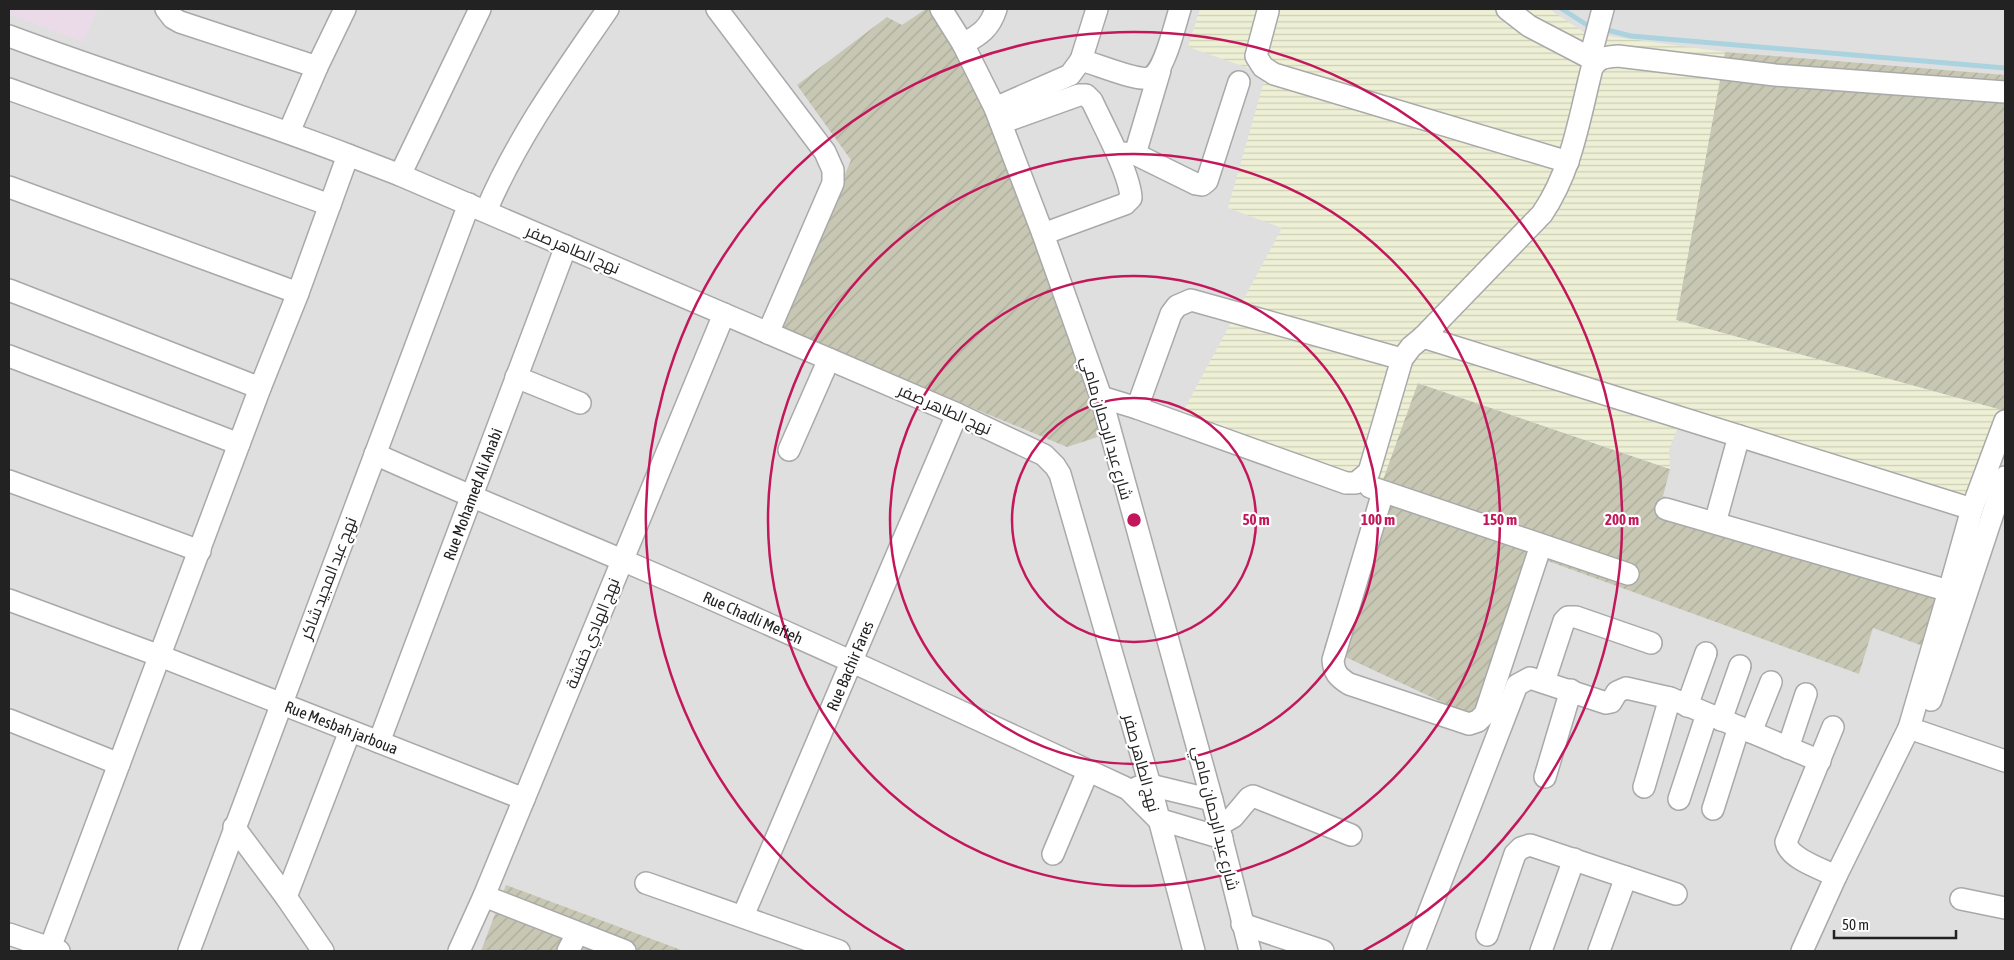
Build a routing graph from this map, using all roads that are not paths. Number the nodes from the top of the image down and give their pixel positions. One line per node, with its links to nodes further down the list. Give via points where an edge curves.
1 (166, 9): 17 (street, via 180,22)
2 (345, 9): 17 (street)
3 (480, 9): 27 (street)
4 (608, 9): 30 (street, نهج عبد المجيد شاكر, via 529,126 494,193)
5 (717, 9): 36 (street, via 824,152 833,170 833,182)
6 (941, 9): 14 (street, شارع عبد الرحمان مامي)
7 (996, 9): 14 (street, via 987,28)
8 (1098, 9): 15 (street)
9 (1180, 9): 18 (street)
10 (1507, 9): 16 (street, via 1528,26)
11 (1603, 9): 16 (street)
12 (1268, 11): 26 (street, via 1256,56 1263,67 1274,74)
13 (9, 36): 23 (street, نهج الطاهر صفر, via 80,63)
14 (963, 44): 22 (street, شارع عبد الرحمان مامي)
15 (1081, 60): 18 (street, via 1139,78 1150,78); 22 (street, via 1070,75)
16 (1593, 60): 21 (street, via 1618,56 1775,75); 26 (street)
17 (317, 67): 23 (street)
18 (1160, 70): 24 (street)
19 (1239, 82): 24 (street, via 1202,185)
20 (9, 89): 29 (street)
21 (2005, 92)
22 (998, 115): 24 (street, via 1086,95); 31 (street, شارع عبد الرحمان مامي)
23 (289, 132): 25 (street, نهج الطاهر صفر)
24 (1126, 153): 31 (street, via 1131,198 1125,204)
25 (356, 158): 27 (street, نهج الطاهر صفر); 29 (street)
26 (1568, 162): 37 (street, via 1555,194 1542,214)
27 (400, 175): 30 (street, نهج الطاهر صفر)
28 (9, 187): 34 (street)
29 (330, 205): 34 (street)
30 (478, 208): 32 (street, نهج الطاهر صفر); 51 (street, نهج عبد المجيد شاكر)
31 (1043, 234): 43 (street, شارع عبد الرحمان مامي)
32 (566, 246): 35 (street, نهج الطاهر صفر); 41 (street, Rue Mohamed Ali Anabi)
33 (9, 290): 42 (street)
34 (298, 293): 42 (street)
35 (724, 314): 36 (street, نهج الطاهر صفر); 63 (street, نهج الهادي خفشة)
36 (768, 333): 39 (street, نهج الطاهر صفر)
37 (1423, 337): 40 (street); 48 (street)
38 (9, 356): 49 (street)
39 (829, 358): 46 (street, نهج الطاهر صفر); 50 (street)
40 (1402, 359): 45 (street, via 1191,300 1177,306 1171,314); 54 (street, via 1369,472)
41 (516, 377): 44 (street); 56 (street, Rue Mohamed Ali Anabi)
42 (260, 388): 49 (street)
43 (1101, 397): 45 (street); 94 (street, شارع عبد الرحمان مامي)
44 (580, 403)
45 (1137, 408): 54 (street, via 1346,483)
46 (957, 414): 70 (street, Rue Bachir Fares); 90 (street, نهج الطاهر صفر, via 1044,455 1060,474)
47 (2005, 421): 58 (street)
48 (1739, 436): 58 (street); 60 (street)
49 (239, 444): 62 (street)
50 (789, 450)
51 (375, 454): 56 (street, Rue Chadli Mefteh); 77 (street, نهج عبد المجيد شاكر)
52 (2005, 477): 59 (street)
53 (9, 481): 62 (street)
54 (1356, 482): 55 (street)
55 (1384, 492): 61 (street); 61 (street, via 1333,660 1334,672 1349,684 1469,724 1478,721 1485,714)
56 (471, 497): 63 (street, Rue Chadli Mefteh); 83 (street, Rue Mohamed Ali Anabi)
57 (1666, 509): 60 (street)
58 (1972, 509): 65 (street)
59 (2000, 512): 81 (street)
60 (1715, 523): 65 (street)
61 (1541, 545): 64 (street)
62 (200, 551): 69 (street)
63 (622, 560): 70 (street, Rue Chadli Mefteh); 93 (street, نهج الهادي خفشة)
64 (1628, 574)
65 (1949, 590): 81 (street)
66 (9, 600): 69 (street, Rue Mesbah jarboua)
67 (1651, 643): 72 (street, via 1568,617)
68 (1706, 654): 76 (street)
69 (160, 656): 77 (street, Rue Mesbah jarboua); 87 (street)
70 (851, 661): 88 (street, Rue Chadli Mefteh); 111 (street, Rue Bachir Fares)
71 (1740, 666): 79 (street)
72 (1544, 682): 74 (street); 125 (street, via 1530,678 1517,686)
73 (1772, 682): 79 (street)
74 (1571, 690): 76 (street, via 1606,703 1626,688); 89 (street)
75 (1806, 694): 84 (street)
76 (1678, 702): 79 (street); 91 (street)
77 (280, 704): 82 (street, Rue Mesbah jarboua); 98 (street, نهج عبد المجيد شاكر)
78 (9, 720): 87 (street)
79 (1729, 723): 84 (street); 95 (street); 96 (street)
80 (1833, 728): 85 (street)
81 (1915, 730): 86 (street); 103 (street)
82 (350, 732): 83 (street, Rue Mesbah jarboua); 108 (street)
83 (379, 742): 93 (street, Rue Mesbah jarboua)
84 (1788, 748): 85 (street)
85 (1820, 761): 103 (street, via 1786,842 1787,848 1798,858)
86 (2005, 761)
87 (119, 764): 116 (street)
88 (1088, 771): 92 (street, Rue Chadli Mefteh); 101 (street)
89 (1544, 777)
90 (1150, 785): 92 (street); 94 (street); 97 (street, نهج الطاهر صفر)
91 (1644, 787)
92 (1128, 789): 97 (street)
93 (524, 799): 107 (street, نهج الهادي خفشة)
94 (1212, 800): 99 (street, شارع عبد الرحمان مامي)
95 (1679, 800)
96 (1713, 810)
97 (1158, 819): 99 (street); 122 (street, نهج الطاهر صفر)
98 (234, 827): 108 (street); 117 (street, نهج عبد المجيد شاكر)
99 (1220, 832): 100 (street, via 1253,796); 112 (street, شارع عبد الرحمان مامي)
100 (1352, 835)
101 (1053, 854)
102 (1574, 859): 104 (street); 114 (street, via 1530,845 1515,854); 126 (street)
103 (1836, 876): 128 (street)
104 (1626, 877): 106 (street); 127 (street)
105 (646, 883): 111 (street)
106 (1676, 894)
107 (484, 896): 115 (street); 119 (street, نهج الهادي خفشة)
108 (286, 897): 118 (street)
109 (1962, 899): 110 (street)
110 (2005, 908)
111 (743, 916): 121 (street)
112 (1242, 924): 123 (street, شارع عبد الرحمان مامي); 124 (street)
113 (9, 934): 116 (street)
114 (1487, 934)
115 (573, 942): 120 (street)
116 (54, 950)
117 (189, 951)
118 (323, 951)
119 (459, 951)
120 (625, 951)
121 (839, 951)
122 (1194, 951)
123 (1250, 951)
124 (1322, 951)
125 (1414, 951)
126 (1541, 951)
127 (1599, 951)
128 (1802, 951)

